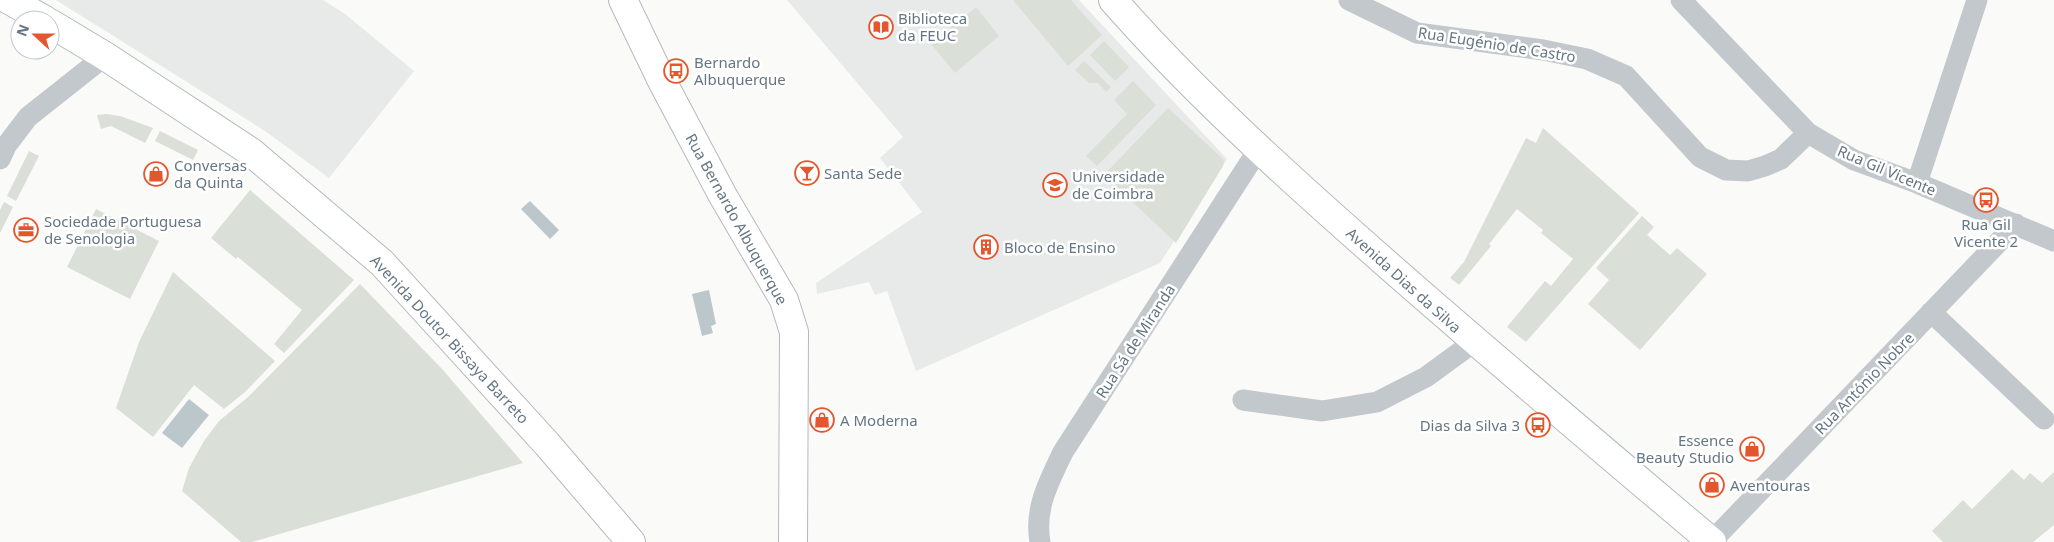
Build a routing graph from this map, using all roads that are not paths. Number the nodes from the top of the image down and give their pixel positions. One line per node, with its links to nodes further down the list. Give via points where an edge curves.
1 (9, 0): 7 (street)
2 (623, 0): 21 (street, Rua Bernardo Albuquerque, via 723,196 784,300 794,332)
3 (1113, 0): 12 (street, Avenida Dias da Silva, via 1156,49)
4 (1349, 0): 10 (street, Rua Eugénio de Castro, via 1417,33 1570,55 1626,76 1700,157 1726,170 1748,171 1781,159)
5 (1681, 0): 10 (street, Rua Gil Vicente)
6 (1977, 0): 13 (street)
7 (27, 10)
8 (60, 29): 9 (street, Avenida Doutor Bissaya Barreto)
9 (105, 56): 11 (street, via 28,117); 20 (street, Avenida Doutor Bissaya Barreto, via 251,152 382,263 547,444)
10 (1808, 134): 13 (street, Rua Gil Vicente, via 1854,160)
11 (2, 150)
12 (1258, 150): 17 (street, Avenida Dias da Silva); 22 (street, Rua Sá de Miranda, via 1062,452 1043,497 1037,526)
13 (1917, 183): 14 (street, Rua Gil Vicente)
14 (2016, 224): 15 (street, Rua Gil Vicente); 16 (street, Rua António Nobre)
15 (2054, 241)
16 (1931, 312): 19 (street); 23 (street, Rua António Nobre)
17 (1474, 342): 18 (street, via 1426,377 1377,402 1322,410); 23 (street, Avenida Dias da Silva)
18 (1243, 400)
19 (2044, 419)
20 (631, 542)
21 (792, 542)
22 (1040, 542)
23 (1712, 542)

